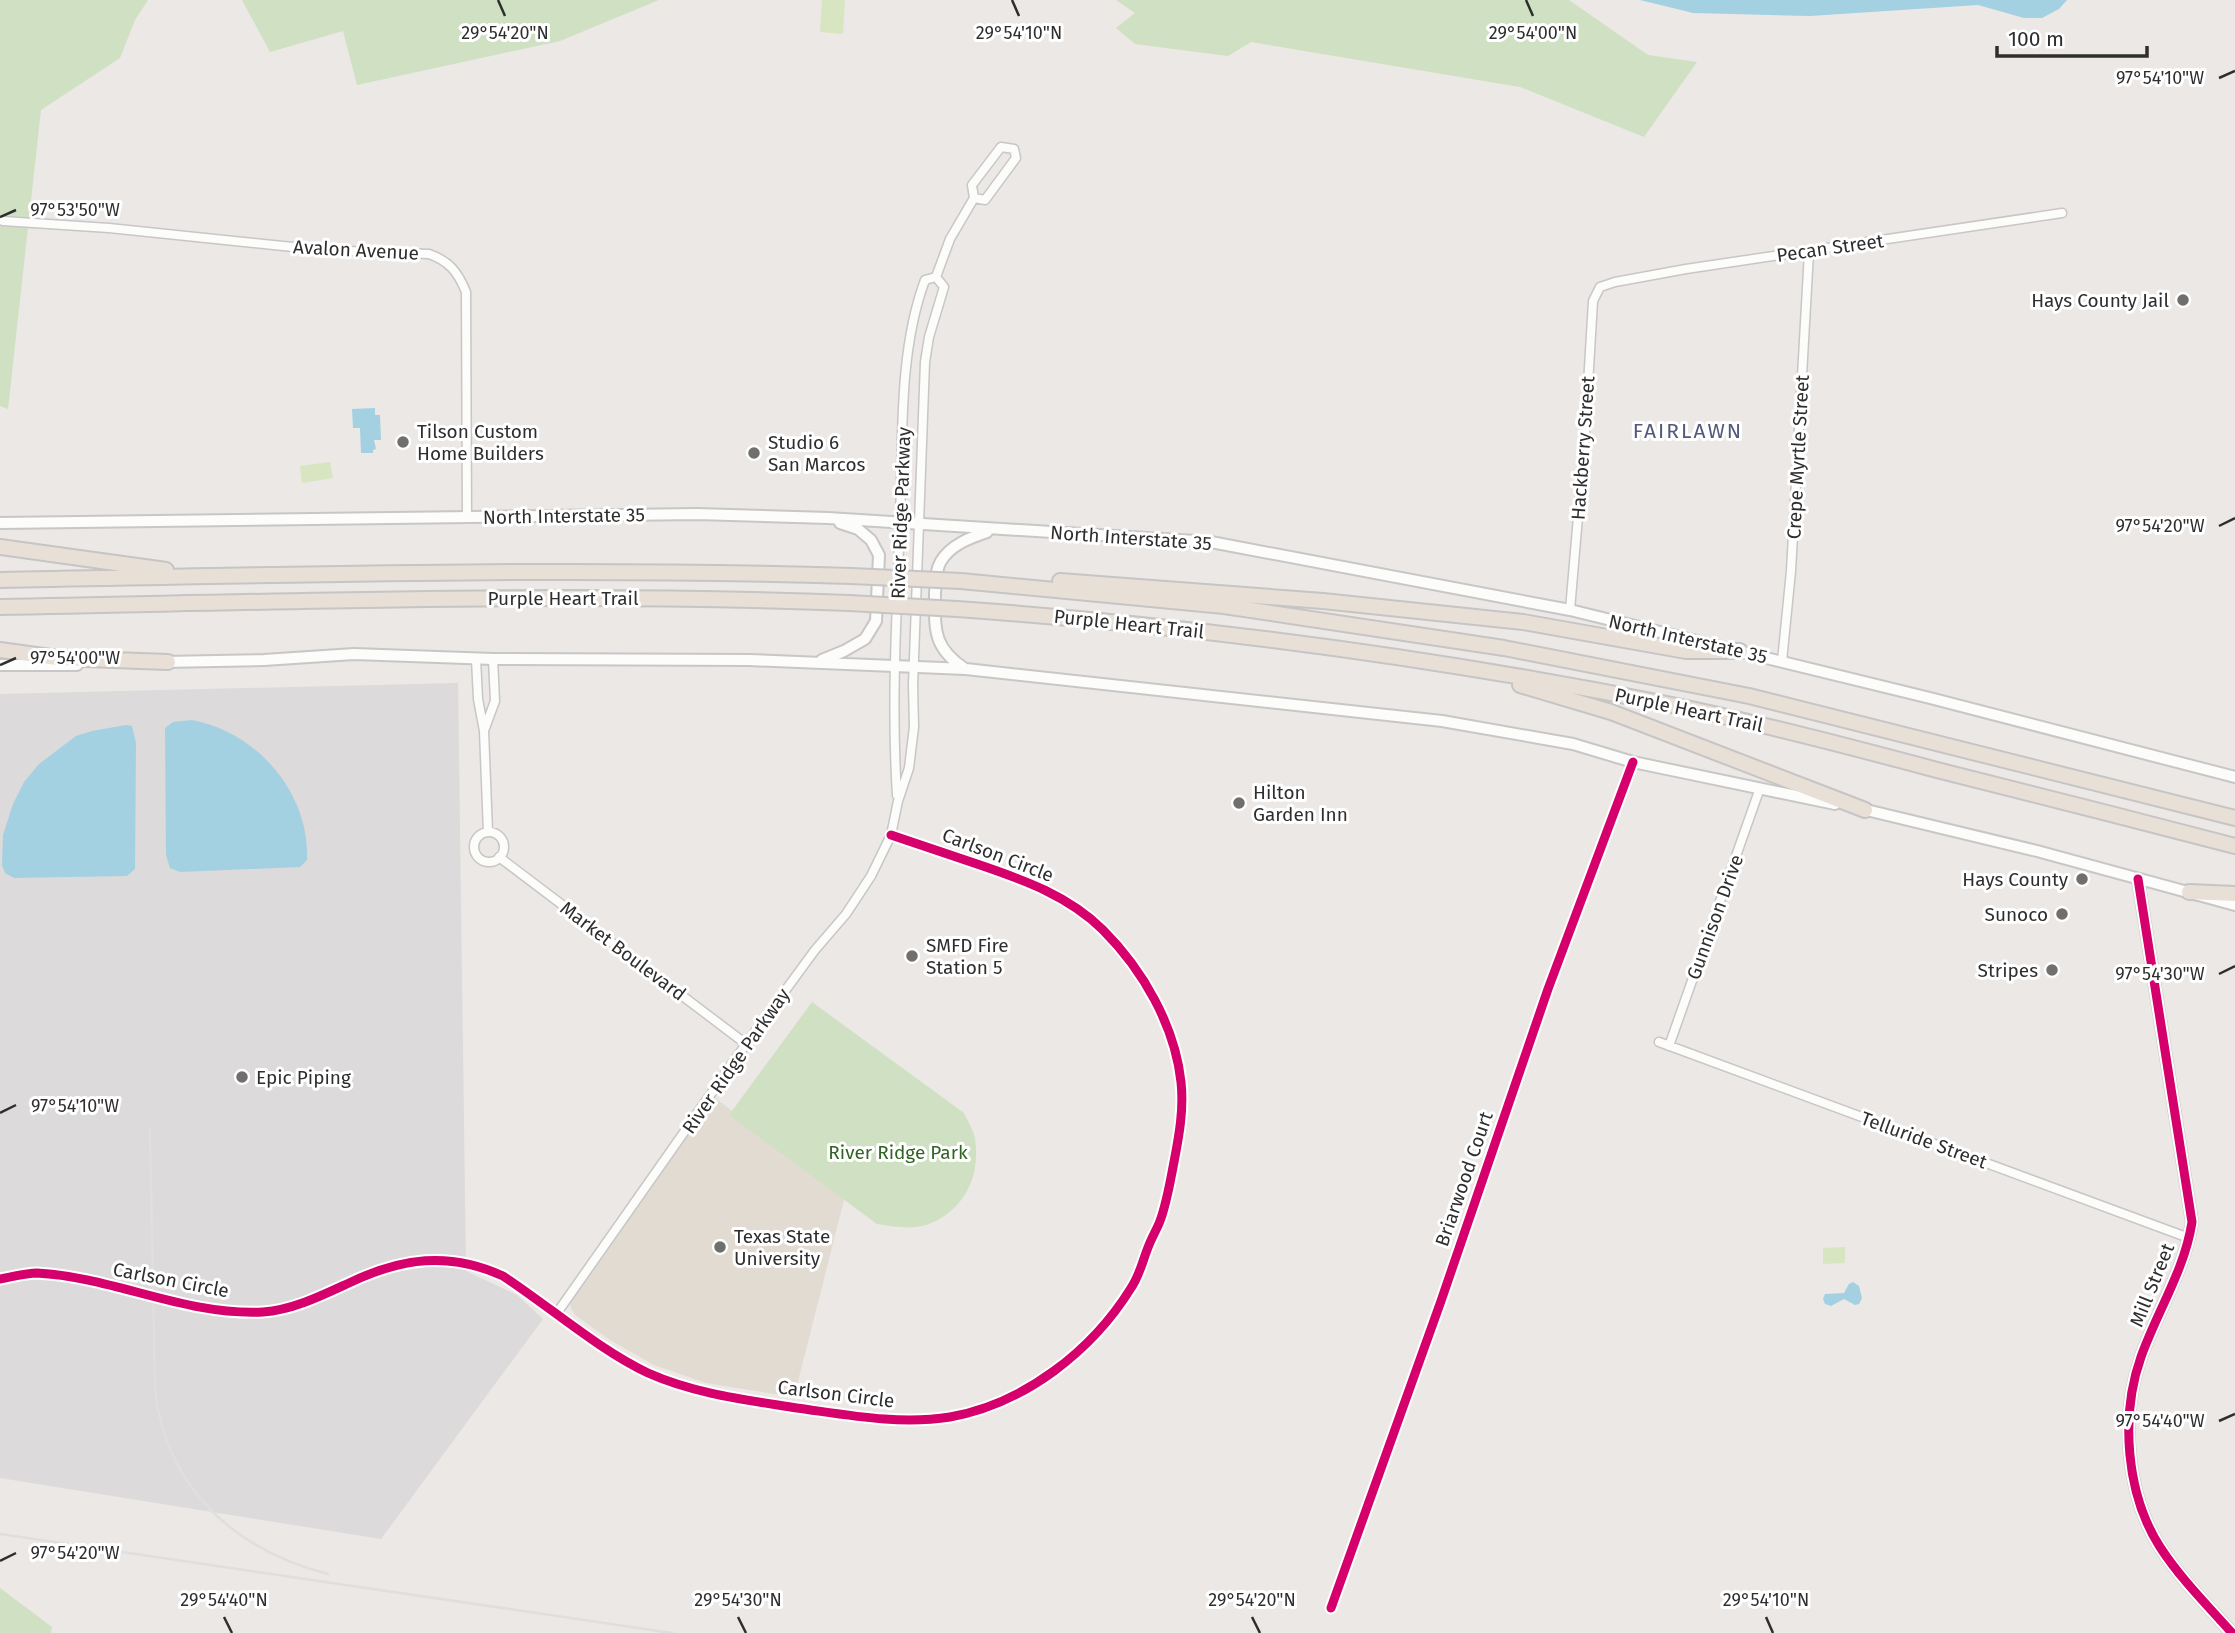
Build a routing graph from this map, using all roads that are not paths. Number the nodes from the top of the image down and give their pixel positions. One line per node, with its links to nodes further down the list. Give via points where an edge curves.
1 (975, 198): 1 (street, River Ridge Parkway, via 985,200 997,186 1016,158 1014,149 1001,147 972,186); 5 (street, River Ridge Parkway, via 950,239)
2 (2062, 213): 4 (street, Pecan Street)
3 (3, 221): 7 (street, Avalon Avenue, via 322,250 429,254 443,259 455,270 466,292)
4 (1809, 252): 6 (street, Pecan Street); 23 (street, Crepe Myrtle Street)
5 (936, 277): 10 (street, River Ridge Parkway, via 925,280 910,340); 11 (street, River Ridge Parkway, via 943,287 925,362)
6 (1600, 287): 18 (street, Hackberry Street, via 1593,302)
7 (467, 517): 8 (main road, North Interstate 35, via 697,514); 9 (main road, North Interstate 35)
8 (828, 518): 10 (main road, North Interstate 35); 25 (main road, via 858,529 879,555 876,621 865,639)
9 (0, 523)
10 (900, 523): 11 (main road, North Interstate 35); 27 (street, River Ridge Parkway)
11 (919, 524): 12 (main road, North Interstate 35); 29 (street, River Ridge Parkway)
12 (993, 530): 18 (main road, North Interstate 35, via 1211,542); 30 (main road, via 960,543 936,572 935,631 950,659)
13 (0, 547): 14 (highway)
14 (216, 576): 15 (highway, Purple Heart Trail); 16 (highway, Purple Heart Trail, bridge, via 667,571)
15 (0, 580)
16 (961, 581): 20 (highway, via 994,578 1090,583 1323,601 1523,622 1686,651); 37 (highway, Purple Heart Trail, via 1224,607 1504,648 1761,698)
17 (0, 607): 28 (highway, Purple Heart Trail, bridge, via 568,598 849,603 1189,629)
18 (1570, 611): 20 (main road, North Interstate 35)
19 (0, 650): 24 (highway, via 58,658)
20 (1740, 651): 23 (main road, North Interstate 35)
21 (476, 659): 22 (main road); 24 (main road, via 354,654); 31 (street, Market Boulevard)
22 (493, 659): 25 (main road); 31 (street, Market Boulevard, via 495,701)
23 (1782, 661): 33 (main road, North Interstate 35)
24 (168, 662): 26 (main road)
25 (817, 662): 27 (main road)
26 (0, 665)
27 (895, 666): 29 (main road); 35 (street, River Ridge Parkway)
28 (1451, 666): 36 (highway, via 1612,712); 40 (highway, Purple Heart Trail, via 1693,710)
29 (915, 668): 30 (main road); 35 (street, River Ridge Parkway, via 909,768)
30 (966, 669): 32 (main road, via 1442,721 1573,744)
31 (485, 731): 38 (street, Market Boulevard)
32 (1633, 762): 34 (main road); 52 (street, Briarwood Court, via 1548,989)
33 (2235, 777)
34 (1760, 788): 36 (main road); 48 (street, Gunnison Drive)
35 (898, 801): 39 (street, River Ridge Parkway)
36 (1865, 810): 42 (main road)
37 (2235, 818)
38 (488, 832): 41 (street, Market Boulevard, via 502,841); 41 (street, Market Boulevard, via 475,841 476,854 487,861)
39 (891, 835): 47 (street, River Ridge Parkway, via 846,914); 51 (street, Carlson Circle, via 1030,882 1066,901 1102,928 1153,999 1172,1039 1181,1080 1181,1120 1166,1203 1133,1285 1089,1340 1054,1373 985,1407 951,1416 897,1421 693,1390 646,1372)
40 (2235, 846)
41 (499, 857): 47 (street, Market Boulevard)
42 (2138, 879): 43 (main road); 49 (main road, Mill Street, via 2190,1202)
43 (2189, 892): 44 (highway); 45 (main road)
44 (2235, 894)
45 (2235, 905)
46 (1659, 1042): 48 (street, Telluride Street)
47 (747, 1044): 51 (street, River Ridge Parkway)
48 (1669, 1046): 49 (street, Telluride Street)
49 (2189, 1238): 53 (main road, Mill Street, via 2134,1383 2129,1434 2132,1471 2158,1544)
50 (0, 1279): 51 (street, Carlson Circle, via 34,1273 64,1276 205,1309 265,1312 302,1303 381,1270 420,1260 460,1261 503,1276)
51 (557, 1313)
52 (1331, 1608)
53 (2232, 1633)

